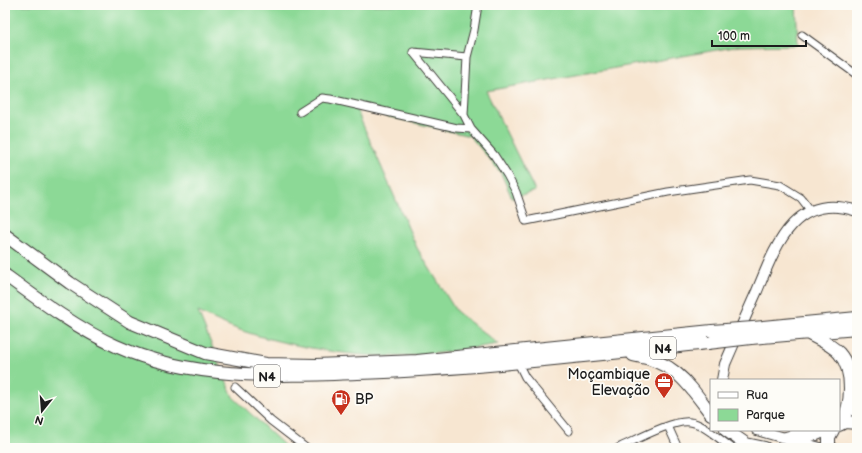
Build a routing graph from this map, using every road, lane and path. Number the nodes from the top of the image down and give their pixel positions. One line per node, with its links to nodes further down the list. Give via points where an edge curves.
1 (478, 5): 3 (street)
2 (802, 35): 4 (street)
3 (467, 57): 6 (street); 6 (street, via 413,52)
4 (857, 75)
5 (300, 112): 7 (street, via 322,98)
6 (464, 115): 7 (street)
7 (471, 129): 8 (street, via 494,155 507,175 526,221 668,192 750,180 780,185 801,198)
8 (811, 211): 9 (main road, via 832,206); 19 (main road, via 789,227 775,248 725,364)
9 (857, 211)
10 (5, 235): 14 (main road, N4, bridge, via 70,283 130,322 205,353 266,364 417,361 712,332)
11 (5, 275): 17 (main road, N4, via 50,309 115,346 175,366 219,373 280,376 403,372)
12 (857, 318): 14 (main road, N4)
13 (857, 329): 15 (main road, N4)
14 (752, 333): 15 (main road, N4); 16 (main road, N4, bridge, via 708,343)
15 (807, 333): 23 (main road, via 840,354 850,380 846,413)
16 (618, 352): 17 (main road, N4); 22 (main road, via 661,362 677,372)
17 (518, 363): 27 (street, via 525,377)
18 (857, 372): 21 (main road)
19 (722, 379)
20 (235, 387): 34 (street, via 270,421)
21 (857, 412)
22 (710, 413)
23 (840, 420)
24 (840, 423): 25 (main road)
25 (857, 423)
26 (668, 426): 35 (street); 36 (street); 37 (street, via 679,422 703,426)
27 (569, 431)
28 (727, 431): 38 (main road, via 746,444)
29 (760, 431): 33 (main road)
30 (809, 431): 33 (main road)
31 (826, 431): 33 (main road, via 810,436)
32 (833, 431): 40 (main road, via 829,437)
33 (786, 438): 39 (main road)
34 (306, 448)
35 (618, 448)
36 (678, 448)
37 (732, 448)
38 (765, 448)
39 (820, 448)
40 (830, 448)

